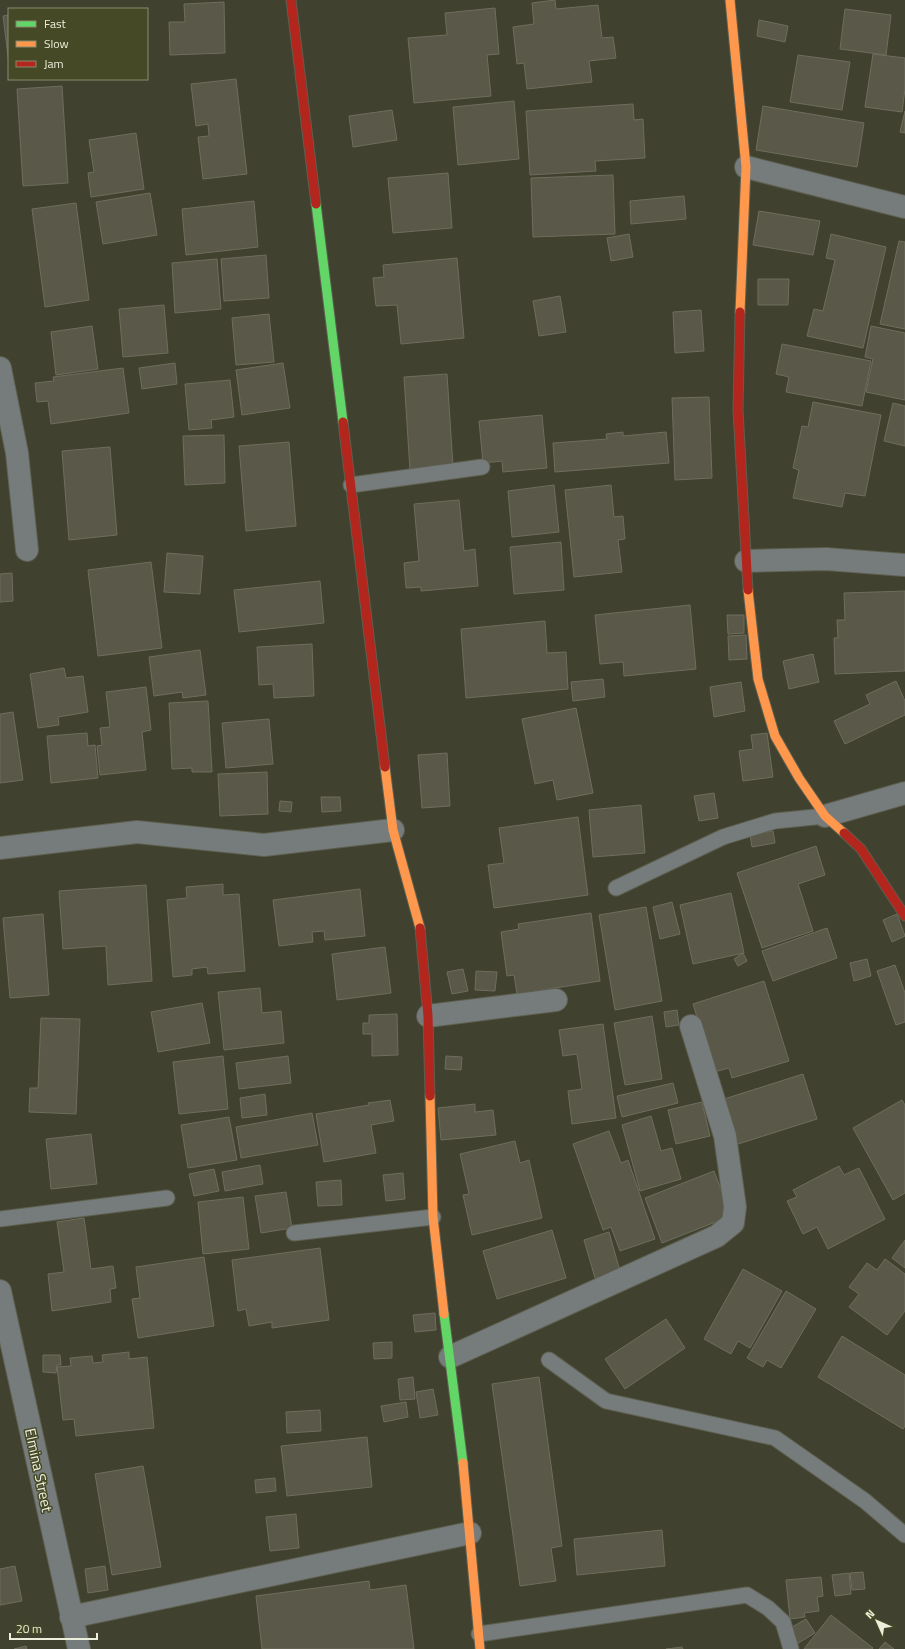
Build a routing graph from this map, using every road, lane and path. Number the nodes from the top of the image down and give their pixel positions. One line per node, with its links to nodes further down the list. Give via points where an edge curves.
1 (292, 0): 8 (street)
2 (730, 0): 3 (street)
3 (746, 167): 4 (street); 10 (street, via 738,410)
4 (905, 207)
5 (0, 368): 6 (street)
6 (9, 455): 9 (street)
7 (482, 467): 8 (lane)
8 (351, 485): 14 (street)
9 (27, 550)
10 (746, 561): 11 (street, via 826,559); 13 (street, via 758,679 776,736 799,778)
11 (905, 565)
12 (905, 793): 13 (street)
13 (825, 816): 16 (lane, via 775,821 723,836); 17 (street, via 860,849)
14 (393, 830): 15 (street, via 264,845 137,832); 19 (street, via 421,932)
15 (0, 848)
16 (616, 888)
17 (905, 916)
18 (556, 1000): 19 (street)
19 (428, 1016): 22 (street)
20 (691, 1026): 26 (street, via 725,1136 735,1207 733,1223 717,1236)
21 (167, 1198): 23 (lane)
22 (433, 1217): 24 (lane); 26 (street)
23 (0, 1220)
24 (294, 1233)
25 (0, 1290): 30 (street, Elmina Street)
26 (450, 1357): 28 (street)
27 (549, 1360): 29 (lane, via 606,1401 775,1438 865,1501)
28 (470, 1533): 30 (street); 31 (street)
29 (905, 1535)
30 (71, 1617): 32 (street, Elmina Street)
31 (479, 1642): 33 (lane, via 747,1595 768,1608 782,1622)
32 (78, 1649)
33 (791, 1649)

